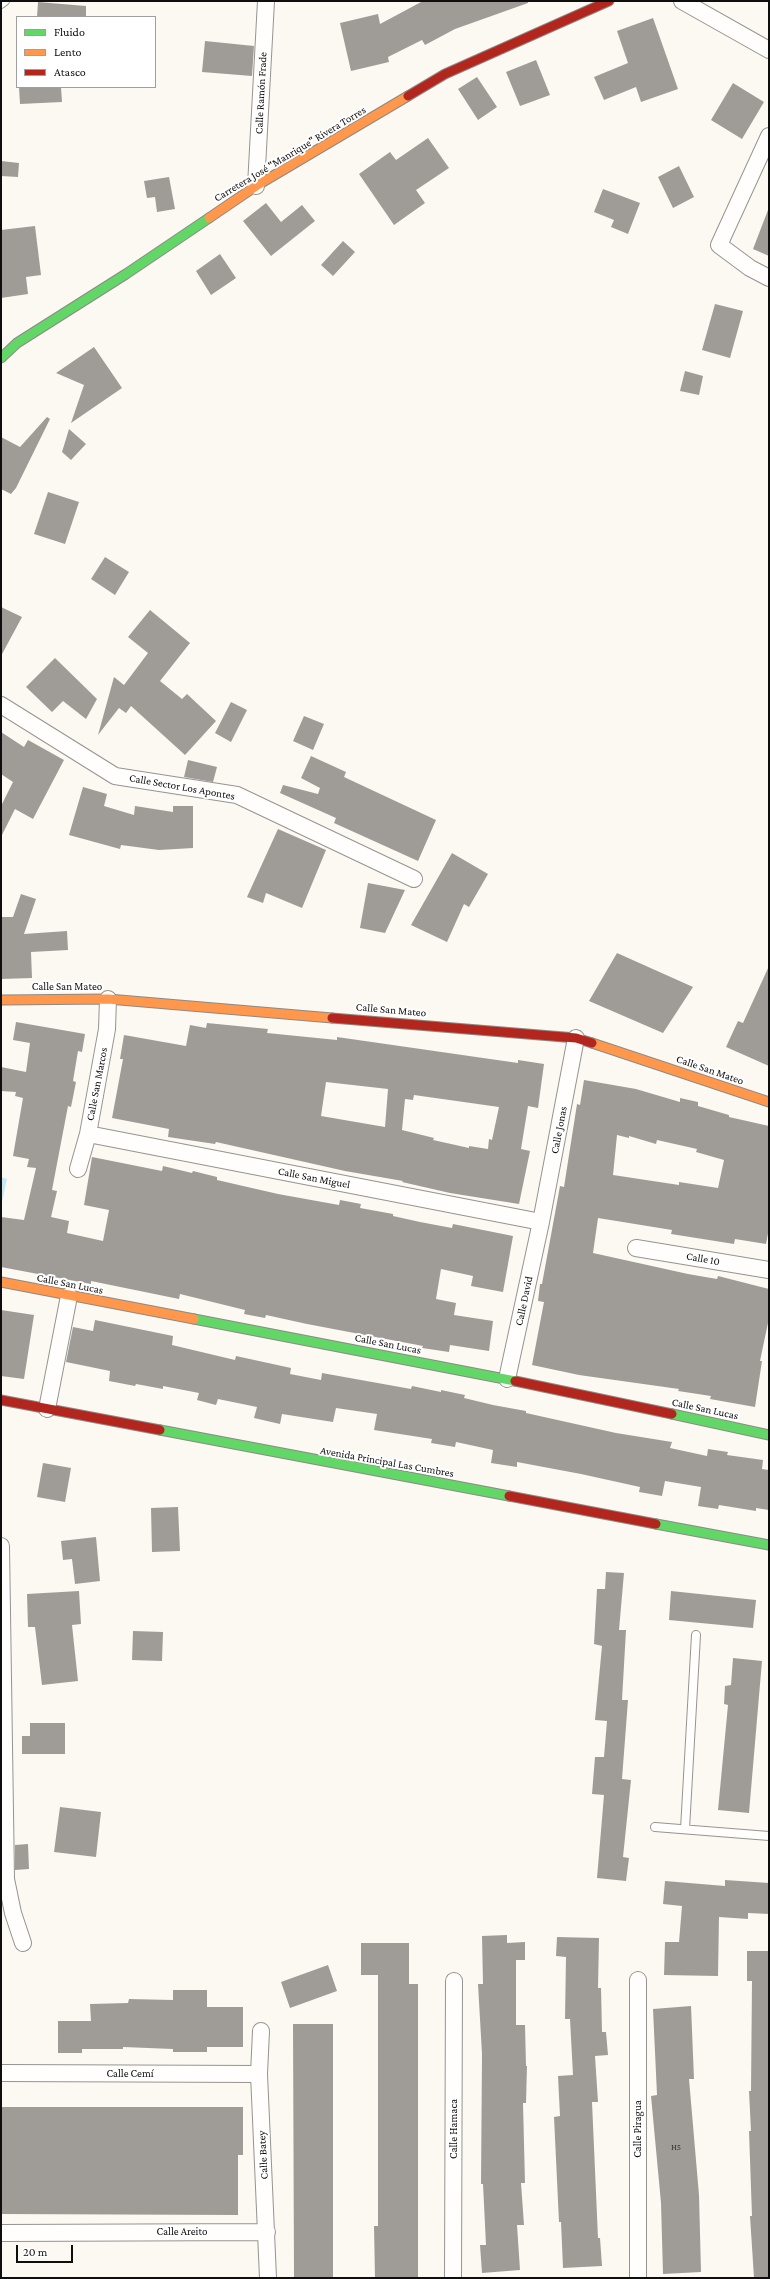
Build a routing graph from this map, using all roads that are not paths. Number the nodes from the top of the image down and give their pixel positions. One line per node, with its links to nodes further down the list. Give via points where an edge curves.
1 (5, 1): 5 (lane)
2 (266, 1): 8 (street, Calle Ramón Frade)
3 (609, 1): 8 (street, Carretera José "Manrique" Rivera Torres, via 445,74)
4 (682, 1): 6 (street)
5 (1, 4)
6 (769, 50)
7 (769, 136): 9 (street, via 719,245 750,268)
8 (256, 186): 10 (street, Carretera José "Manrique" Rivera Torres, via 126,274 17,343)
9 (769, 278)
10 (1, 358)
11 (1, 705): 12 (street, Calle Sector Los Apontes, via 115,776 237,795)
12 (414, 879)
13 (108, 999): 14 (street, Calle San Mateo); 15 (street, Calle San Mateo); 17 (street, Calle San Marcos, via 107,1029)
14 (1, 1000)
15 (576, 1038): 16 (street, Calle San Mateo); 19 (street, Calle Jonas)
16 (769, 1102)
17 (88, 1134): 18 (street, Calle San Marcos); 19 (street, Calle San Miguel)
18 (78, 1169)
19 (541, 1222): 24 (street, Calle David)
20 (636, 1248): 21 (street, Calle 10)
21 (769, 1270)
22 (1, 1282): 23 (street, Calle San Lucas)
23 (69, 1296): 24 (street, Calle San Lucas); 26 (street)
24 (508, 1379): 27 (street, Calle San Lucas)
25 (1, 1400): 26 (street, Avenida Principal Las Cumbres)
26 (47, 1409): 28 (street, Avenida Principal Las Cumbres)
27 (769, 1435)
28 (769, 1545)
29 (1, 1546): 31 (street)
30 (696, 1635): 33 (lane)
31 (3, 1800): 35 (street, via 6,1879 13,1914)
32 (655, 1827): 33 (lane)
33 (685, 1829): 34 (lane)
34 (769, 1836)
35 (23, 1943)
36 (638, 1980): 45 (street, Calle Piragua)
37 (454, 1981): 44 (street, Calle Hamaca)
38 (261, 2031): 40 (street, Calle Batey)
39 (1, 2073): 40 (street, Calle Cemí)
40 (259, 2074): 41 (street, Calle Batey)
41 (267, 2232): 42 (street, Calle Areito); 43 (street, Calle Batey)
42 (1, 2233)
43 (268, 2278)
44 (453, 2278)
45 (638, 2278)

